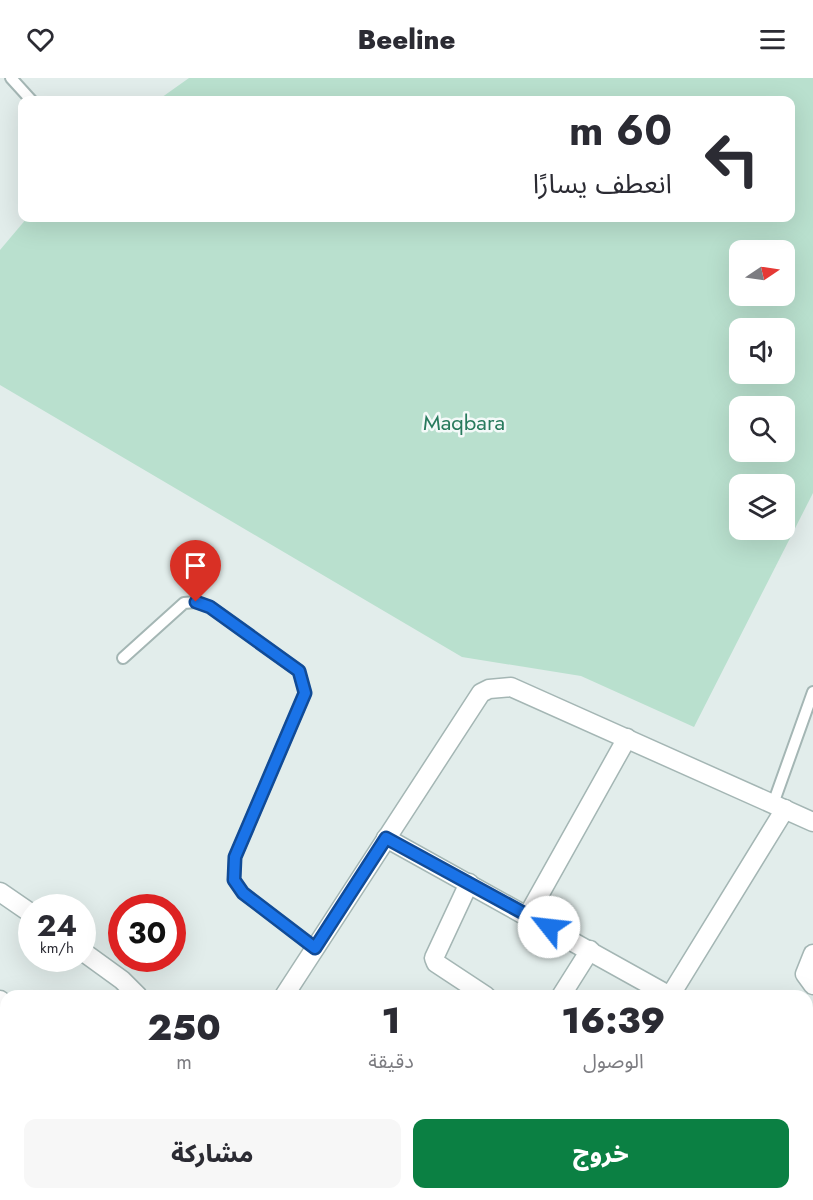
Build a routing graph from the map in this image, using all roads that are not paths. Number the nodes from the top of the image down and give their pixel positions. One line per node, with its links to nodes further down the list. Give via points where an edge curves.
1 (12, 78): 2 (lane)
2 (28, 96)
3 (123, 658): 13 (lane, via 184,603 196,602 210,607 299,671 305,693 235,857 234,880 243,893)
4 (813, 692): 6 (lane)
5 (627, 738): 6 (street); 8 (street, via 512,687 489,689 482,693); 12 (street)
6 (779, 806): 7 (street); 23 (street)
7 (813, 822)
8 (386, 838): 9 (street); 13 (street)
9 (469, 883): 12 (street); 20 (street, via 434,958)
10 (0, 892): 11 (street)
11 (18, 904)
12 (528, 915): 14 (street)
13 (315, 948): 19 (street)
14 (590, 950): 21 (street); 22 (street)
15 (813, 954): 17 (street, via 806,974)
16 (96, 961): 18 (street)
17 (813, 985)
18 (132, 990)
19 (288, 990)
20 (477, 990)
21 (565, 990)
22 (660, 990)
23 (673, 990)

